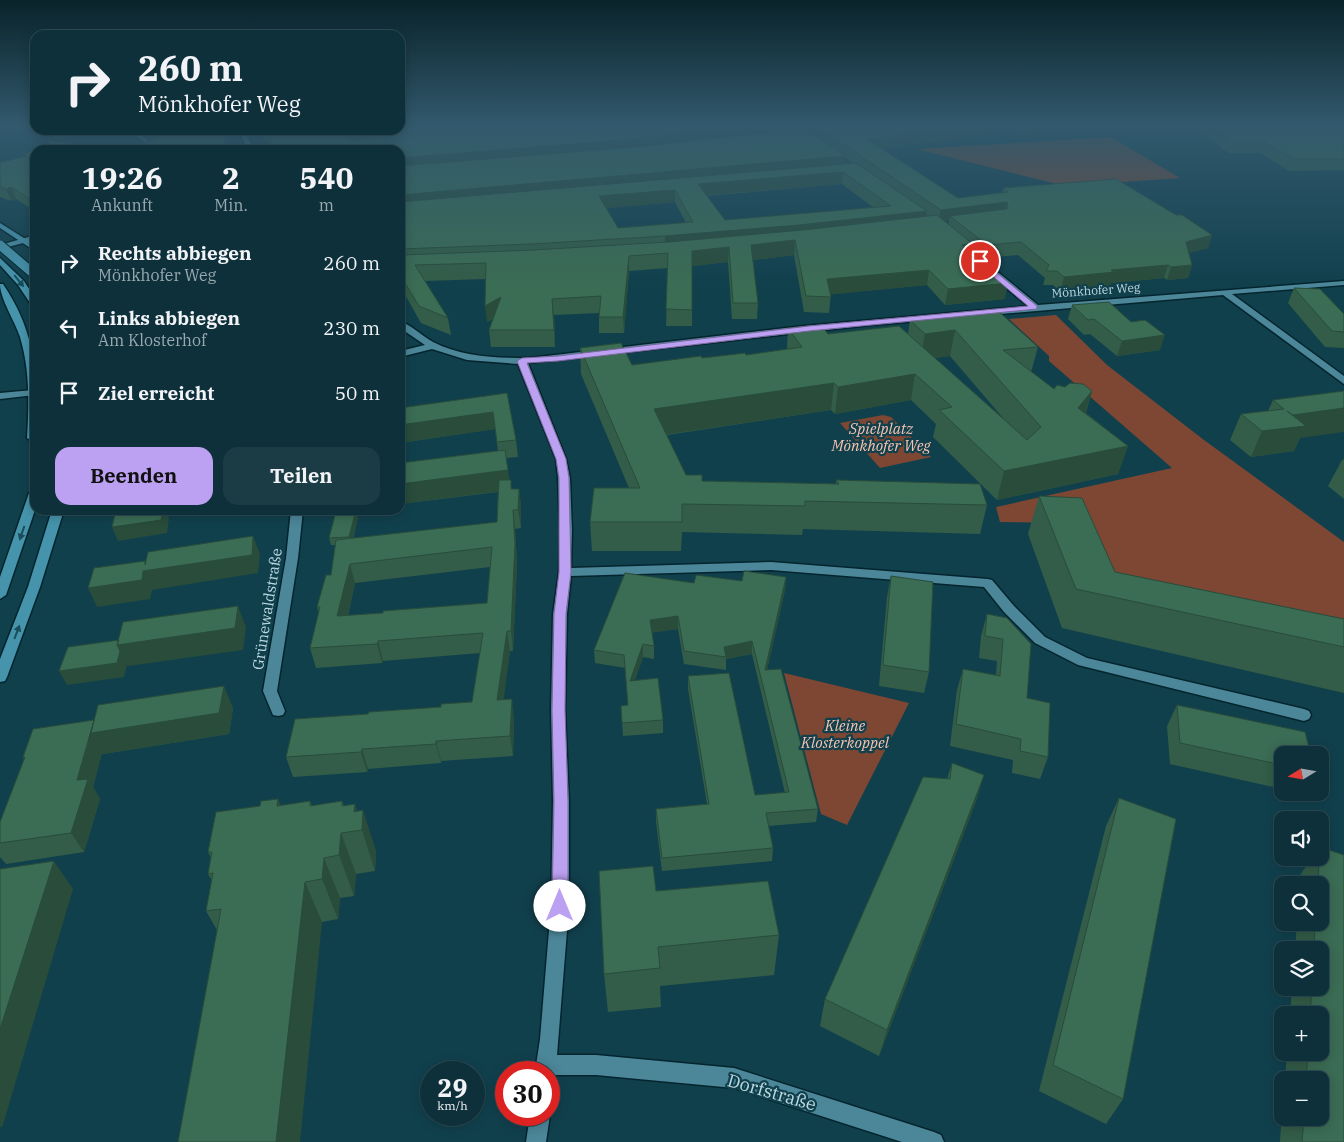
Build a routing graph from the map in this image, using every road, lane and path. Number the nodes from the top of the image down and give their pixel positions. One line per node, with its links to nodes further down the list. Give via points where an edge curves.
1 (0, 225): 3 (main road)
2 (30, 240): 3 (main road)
3 (25, 241): 4 (main road); 5 (main road)
4 (30, 245)
5 (0, 246): 8 (main road, bridge)
6 (0, 260): 12 (main road, one-way to 12)
7 (990, 270): 13 (street)
8 (30, 271)
9 (1344, 283): 11 (street, Mönkhofer Weg)
10 (0, 286): 18 (main road, via 15,310 24,336)
11 (1225, 293): 13 (street, Mönkhofer Weg); 19 (street)
12 (30, 296)
13 (1035, 307): 17 (street, Mönkhofer Weg)
14 (405, 328): 15 (street, Mönkhofer Weg)
15 (432, 346): 16 (street); 17 (street, Mönkhofer Weg, via 468,358)
16 (405, 353)
17 (522, 361): 25 (street, via 561,459)
18 (30, 373)
19 (1344, 381)
20 (30, 392): 21 (street)
21 (0, 396)
22 (30, 508): 26 (main road, one-way to 26)
23 (56, 515): 27 (main road, one-way to 23)
24 (297, 515): 28 (street, Grünewaldstraße, via 270,692)
25 (565, 572): 29 (street, via 771,566 988,583 1040,640 1082,662); 30 (street, via 560,614 558,710 560,906)
26 (0, 595)
27 (0, 677)
28 (278, 711)
29 (1304, 715)
30 (546, 1061)
31 (560, 1068): 34 (street, Dorfstraße, via 596,1065 734,1078)
32 (538, 1126): 33 (street)
33 (536, 1142)
34 (934, 1142)

